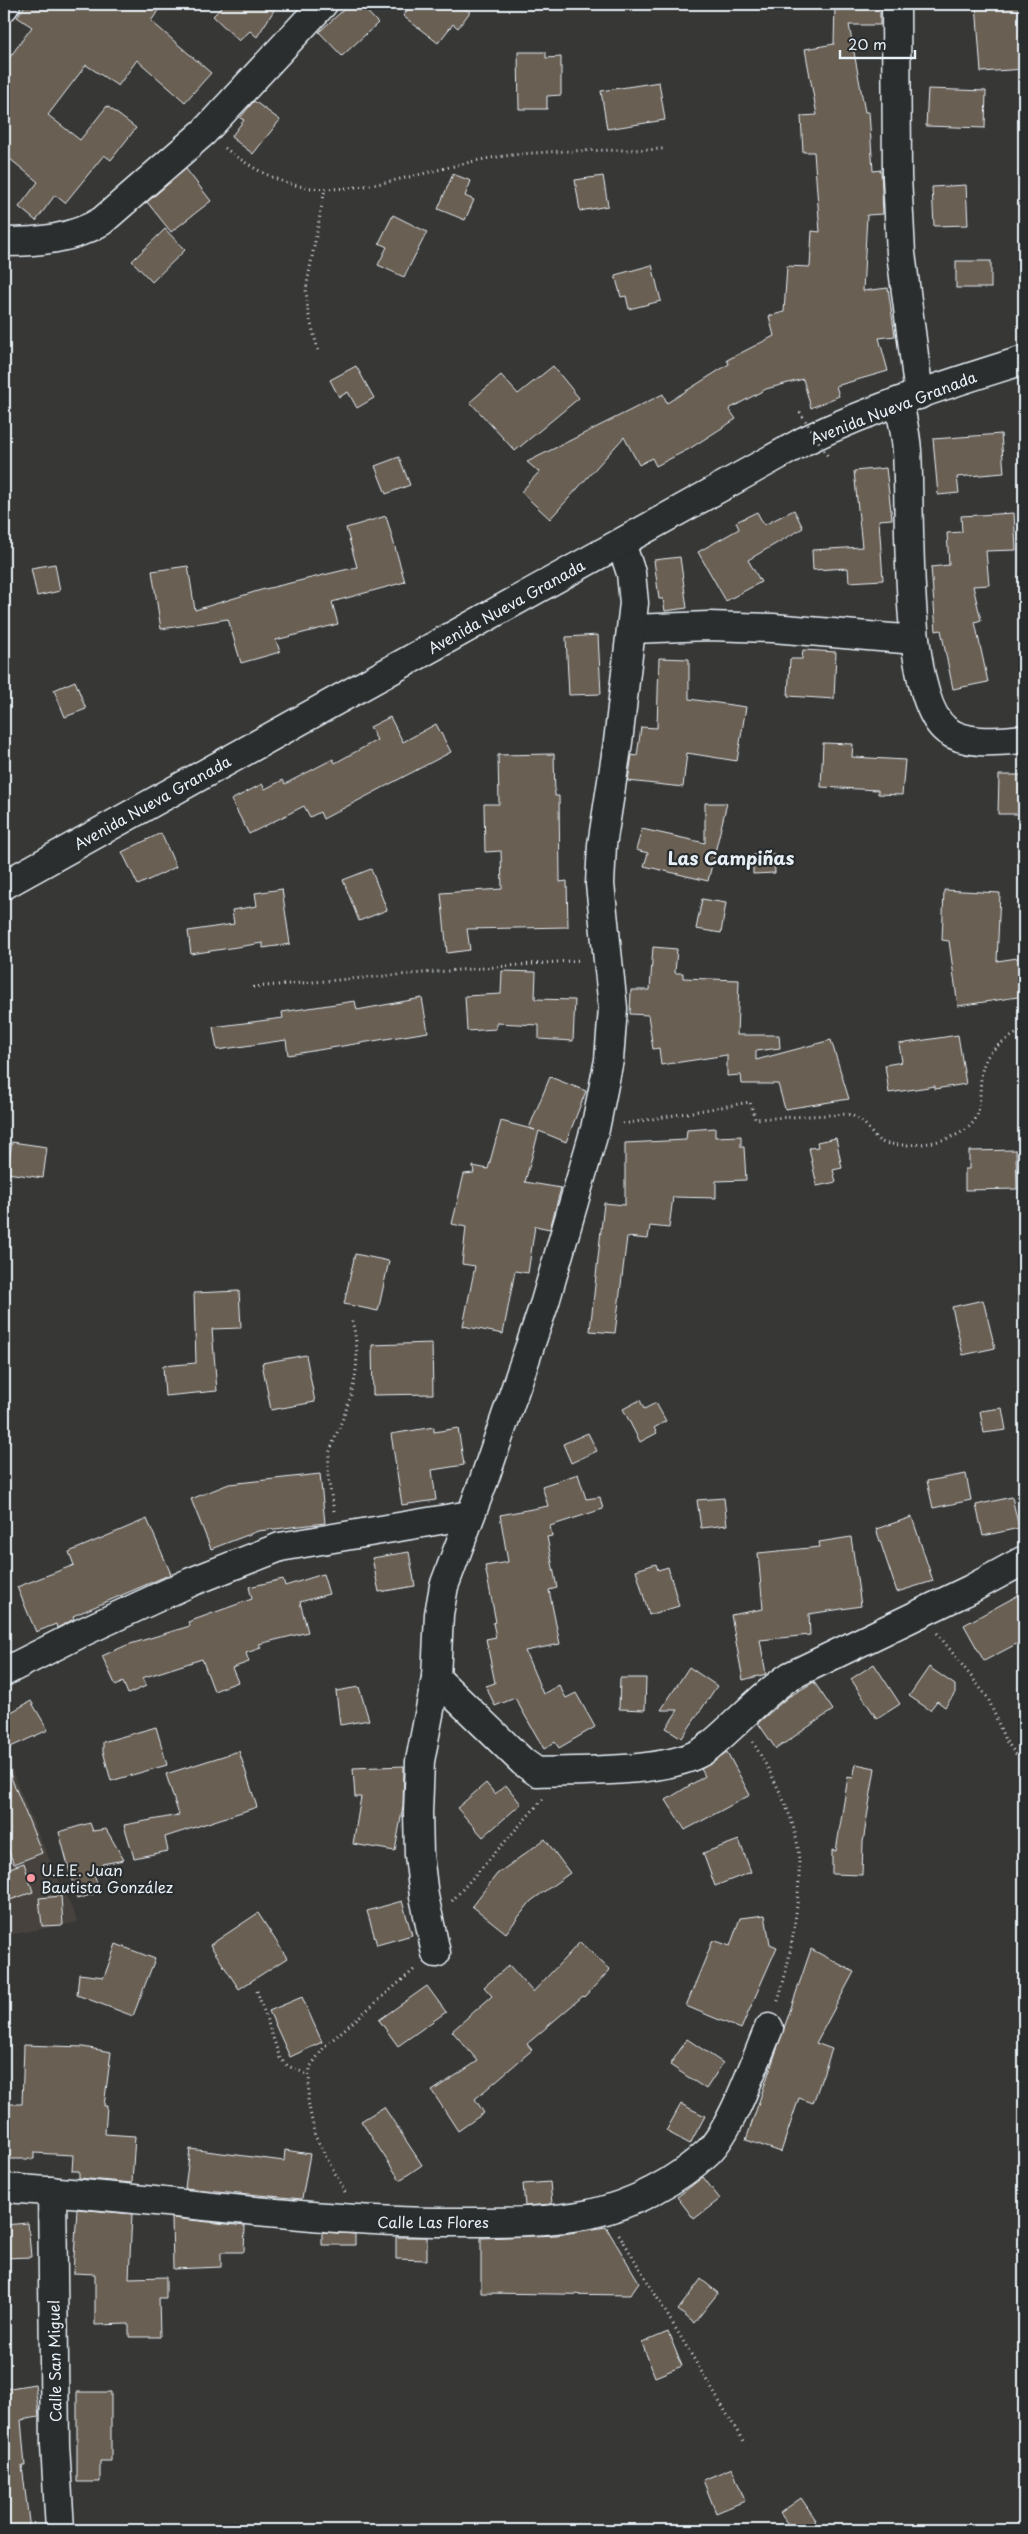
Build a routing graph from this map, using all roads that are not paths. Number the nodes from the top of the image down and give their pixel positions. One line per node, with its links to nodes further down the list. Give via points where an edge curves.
1 (6, 4): 4 (street)
2 (323, 4): 5 (street, via 204,132 115,211 86,231 28,242)
3 (896, 4): 7 (street, via 897,177)
4 (4, 7)
5 (4, 242)
6 (1024, 360): 7 (street, Avenida Nueva Granada)
7 (909, 398): 8 (street, Avenida Nueva Granada, via 836,425 804,441); 10 (street, via 907,450)
8 (620, 543): 9 (street, via 633,587); 12 (street, Avenida Nueva Granada)
9 (632, 629): 10 (street, via 764,628); 13 (street, via 602,845 600,884 613,1008 605,1087 545,1302)
10 (915, 640): 11 (street, via 928,703 947,731 979,741)
11 (1024, 739)
12 (4, 885)
13 (470, 1515): 15 (street, via 280,1547 86,1631); 16 (street, via 444,1586 439,1614)
14 (1024, 1560): 16 (street, via 790,1676 705,1749 686,1760 646,1766 537,1772)
15 (4, 1672)
16 (436, 1678): 17 (street, via 420,1761 418,1813 419,1856)
17 (436, 1953)
18 (769, 2028): 20 (street, Calle Las Flores, via 740,2098 710,2150 660,2188 604,2209 546,2220 361,2220)
19 (4, 2188): 20 (street, Calle Las Flores)
20 (52, 2192): 21 (street, Calle San Miguel, via 55,2445)
21 (60, 2530)

